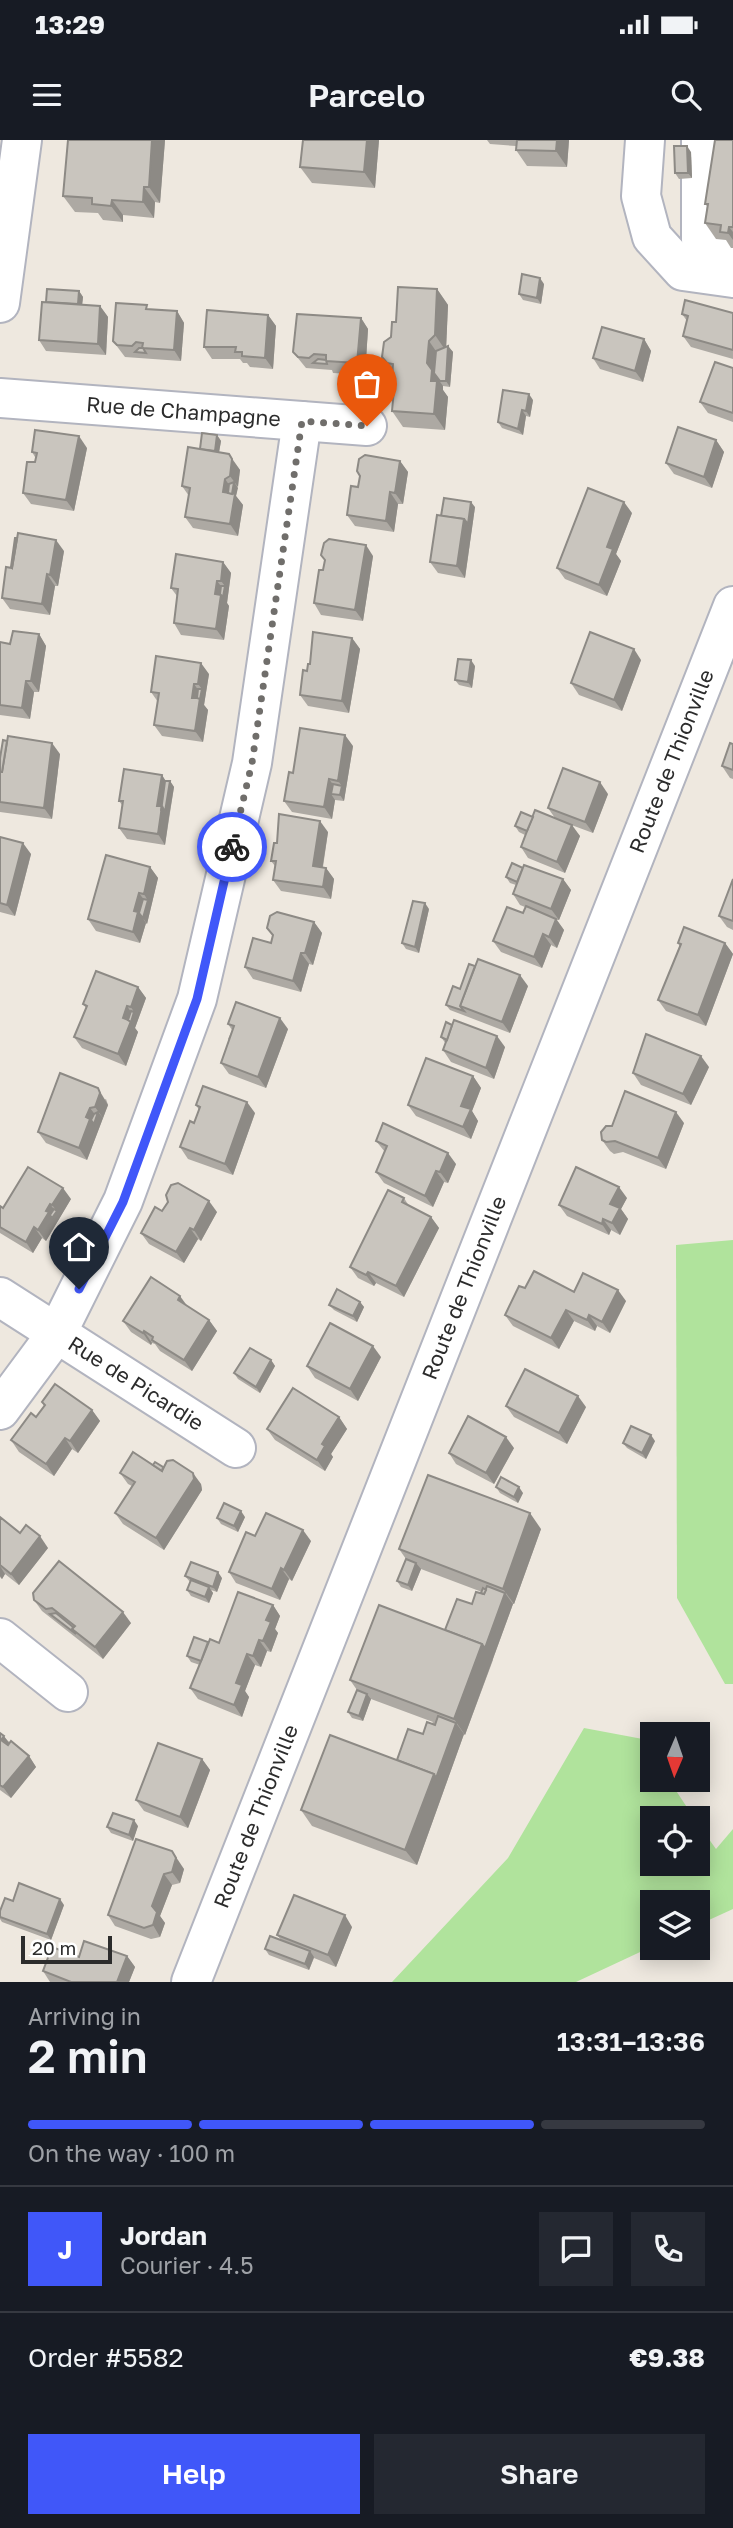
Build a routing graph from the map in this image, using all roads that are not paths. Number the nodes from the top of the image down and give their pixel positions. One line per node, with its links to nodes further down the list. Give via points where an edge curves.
1 (22, 140): 6 (street)
2 (645, 140): 5 (street, via 641,197 652,237 683,271)
3 (701, 140): 4 (street, via 701,240 712,255)
4 (733, 258)
5 (733, 278)
6 (0, 303)
7 (0, 398): 8 (street, Rue de Champagne)
8 (302, 421): 9 (street, Rue de Champagne); 13 (street, via 252,763 197,999 123,1202)
9 (367, 426)
10 (733, 606): 11 (street, Route de Thionville)
11 (722, 664): 18 (street, Route de Thionville)
12 (0, 1297): 13 (street, Rue de Picardie)
13 (57, 1333): 14 (street); 15 (street, Rue de Picardie)
14 (0, 1410)
15 (236, 1448)
16 (0, 1638): 17 (street)
17 (68, 1692)
18 (195, 1978)

